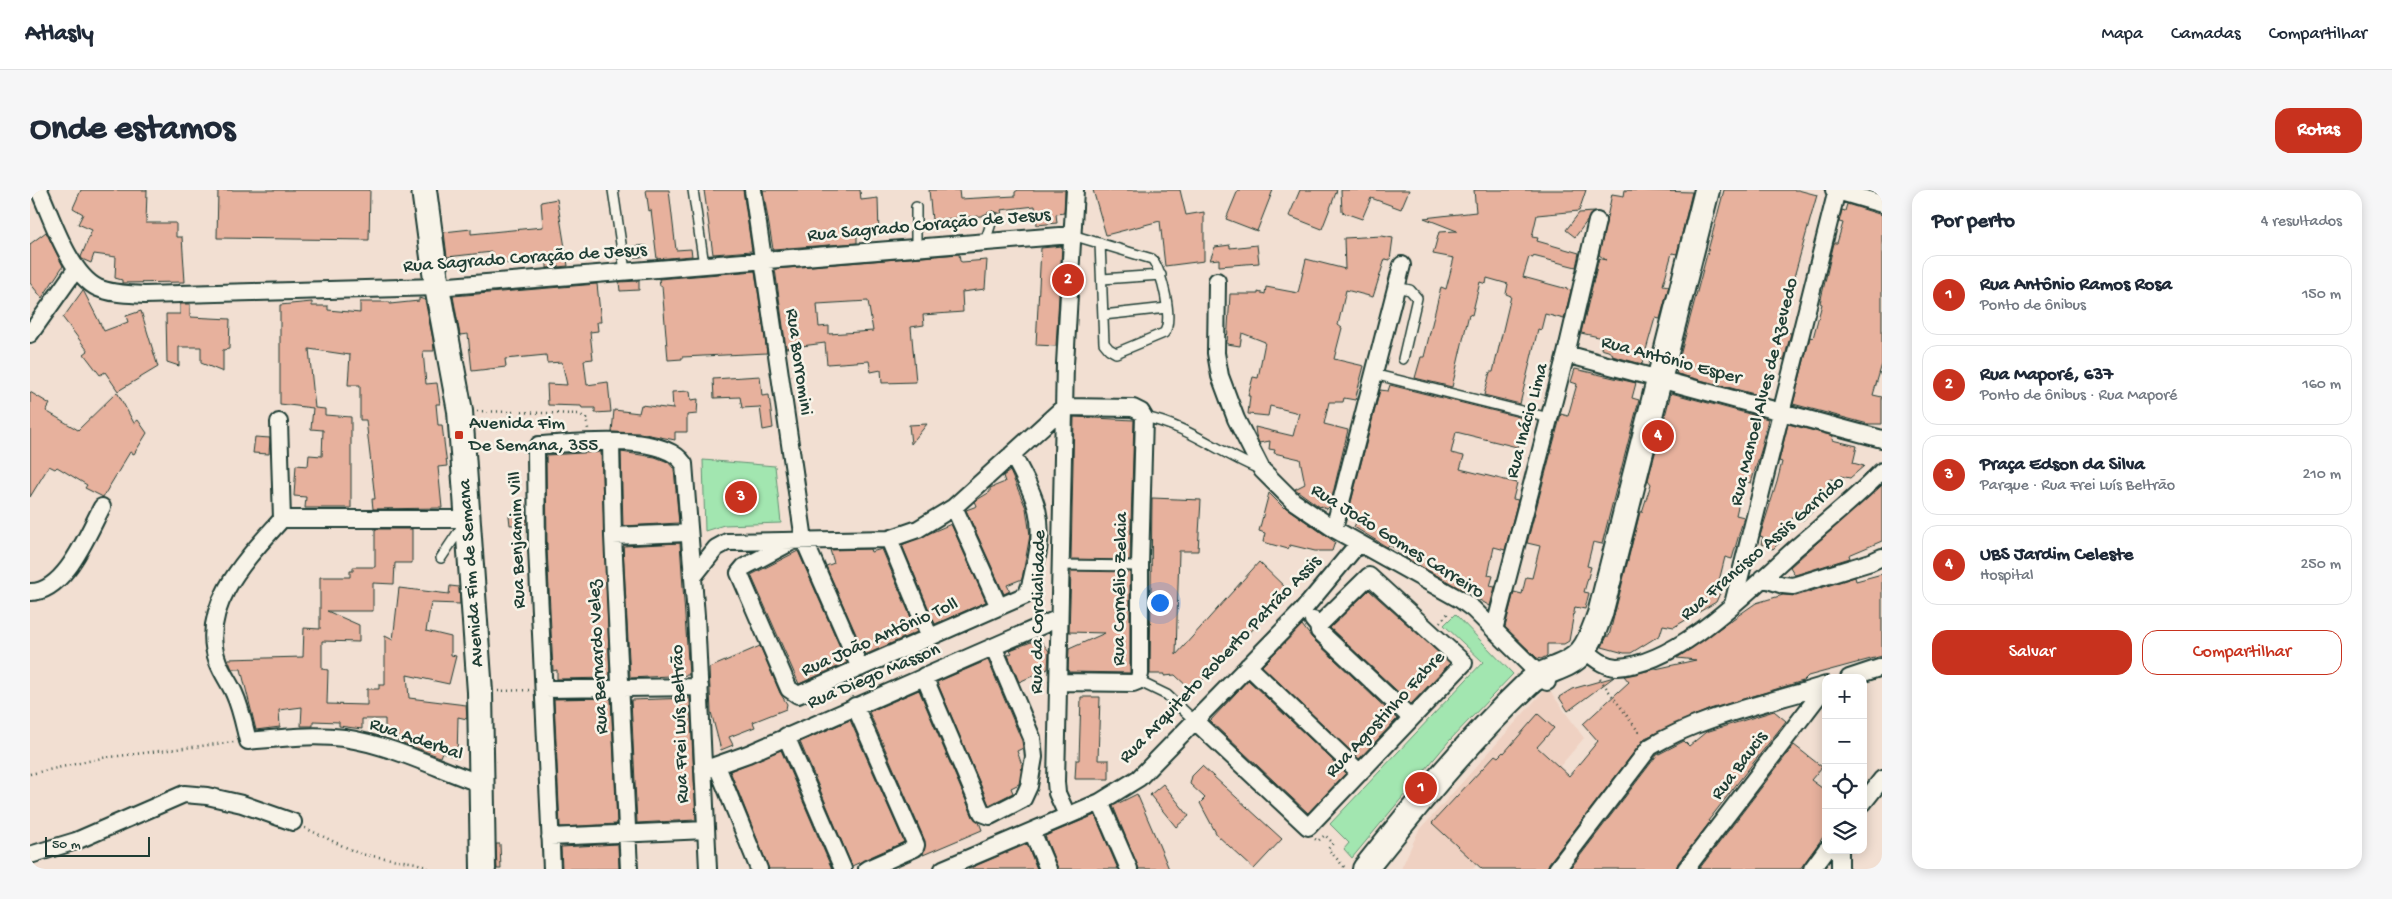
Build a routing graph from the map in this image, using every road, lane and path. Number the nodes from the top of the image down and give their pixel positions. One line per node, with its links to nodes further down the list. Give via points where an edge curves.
1 (39, 190): 22 (street, Rua Sagrado Coração de Jesus)
2 (424, 190): 27 (main road, Avenida Fim de Semana)
3 (613, 190): 18 (lane)
4 (692, 190): 20 (lane)
5 (753, 190): 19 (street, Rua Borromini)
6 (1075, 190): 13 (street, Rua da Cordialidade)
7 (1707, 190): 35 (main road)
8 (1836, 190): 9 (street); 37 (street, Rua Manoel Alves de Azevedo)
9 (1882, 204)
10 (916, 207): 16 (lane)
11 (993, 217): 14 (lane)
12 (1597, 221): 32 (street, Rua Inácio Lima)
13 (1072, 235): 14 (street, Rua Sagrado Coração de Jesus); 15 (lane); 36 (street, Rua da Cordialidade)
14 (985, 242): 16 (street, Rua Sagrado Coração de Jesus)
15 (1100, 243): 24 (lane, via 1152,259); 25 (lane)
16 (916, 247): 19 (street, Rua Sagrado Coração de Jesus)
17 (644, 251): 18 (lane)
18 (622, 253): 23 (lane)
19 (763, 260): 20 (street, Rua Sagrado Coração de Jesus); 56 (street, Rua Borromini)
20 (704, 265): 23 (street, Rua Sagrado Coração de Jesus)
21 (1402, 265): 28 (street)
22 (76, 269): 27 (street, Rua Sagrado Coração de Jesus, via 97,287 117,293 144,295); 31 (street)
23 (625, 271): 27 (street, Rua Sagrado Coração de Jesus)
24 (1161, 275): 25 (lane); 29 (lane)
25 (1102, 279): 30 (lane)
26 (1217, 281): 46 (street, Rua João Gomes Carreiro, via 1216,353 1220,376 1236,419)
27 (437, 287): 38 (main road, Avenida Fim de Semana)
28 (1396, 287): 33 (lane, via 1410,290 1417,298); 34 (street)
29 (1167, 308): 30 (lane); 30 (lane, via 1168,325 1164,333 1116,353 1104,343)
30 (1103, 315)
31 (30, 334)
32 (1566, 354): 35 (street, Rua Antônio Esper); 40 (street, Rua Inácio Lima)
33 (1404, 358)
34 (1373, 374): 40 (lane); 52 (street)
35 (1660, 379): 37 (street, Rua Antônio Esper); 75 (main road, via 1600,614)
36 (1064, 407): 39 (street, via 1132,408); 45 (street); 60 (street, Rua da Cordialidade)
37 (1780, 410): 42 (street, Rua Antônio Esper); 66 (street, Rua Manoel Alves de Azevedo)
38 (460, 411): 43 (path, via 579,414 586,418); 51 (main road, Avenida Fim de Semana)
39 (1144, 417): 46 (lane, via 1190,432); 61 (street, Rua Cornélio Zelaia)
40 (1549, 418): 71 (street, Rua Inácio Lima)
41 (279, 422): 50 (street)
42 (1882, 439)
43 (589, 443): 44 (street, Rua Benjamim Vill); 88 (street, Rua Benjamim Vill, via 536,448)
44 (611, 443): 53 (street, Rua Benjamim Vill, via 654,446 681,460 685,471); 54 (street, Rua Bernardo Velez)
45 (1012, 454): 48 (street); 67 (street, Rua João Antônio Toll, via 1036,500 1040,530 1028,591 1023,597)
46 (1262, 470): 52 (street, Rua João Gomes Carreiro, via 1293,500)
47 (1882, 471): 63 (street, Rua Francisco Assis Garrido)
48 (954, 506): 55 (street, via 918,529); 67 (street)
49 (102, 507): 64 (street, via 65,573)
50 (282, 518): 51 (street); 95 (street, via 236,575 214,621 213,641 218,662 234,693)
51 (468, 518): 59 (lane); 90 (main road, Avenida Fim de Semana)
52 (1334, 529): 57 (street, Rua João Gomes Carreiro)
53 (688, 533): 54 (street); 62 (street, Rua Frei Luís Beltrão)
54 (614, 536): 87 (street, Rua Bernardo Velez)
55 (889, 539): 56 (street); 73 (street)
56 (799, 540): 62 (street, via 728,542 716,548); 78 (street, Rua Borromini); 78 (street, Rua João Antônio Toll, via 744,567 739,573 789,689 801,695)
57 (1358, 544): 65 (street, Rua João Gomes Carreiro); 68 (street, Rua Arquiteto Roberto Patrão Assis)
58 (1882, 556): 63 (street, via 1793,586)
59 (441, 558)
60 (1060, 565): 61 (lane); 69 (street, Rua da Cordialidade)
61 (1140, 566): 83 (street, Rua Cornélio Zelaia)
62 (693, 577): 85 (street, Rua Frei Luís Beltrão)
63 (1762, 578): 66 (street, Rua Francisco Assis Garrido)
64 (37, 591)
65 (1461, 600): 71 (street, Rua João Gomes Carreiro); 72 (path)
66 (1733, 604): 75 (street, Rua Francisco Assis Garrido, via 1689,639 1642,662 1608,666)
67 (999, 607): 73 (street, Rua João Antônio Toll)
68 (1303, 610): 70 (street); 76 (street, Rua Arquiteto Roberto Patrão Assis)
69 (1059, 618): 74 (street, Rua Diego Masson); 84 (street, Rua da Cordialidade)
70 (1318, 626): 72 (street, Rua Agostinho Fabre, via 1369,576); 92 (street, via 1319,631)
71 (1494, 630): 80 (street, Rua João Gomes Carreiro)
72 (1431, 632): 92 (street, Rua Agostinho Fabre, via 1464,663)
73 (930, 638): 78 (street, Rua João Antônio Toll)
74 (994, 648): 81 (street, Rua Diego Masson); 81 (street, via 1032,738 1034,757 1030,786 1023,800 990,816 982,813)
75 (1582, 652): 80 (main road)
76 (1248, 666): 93 (street, Rua Arquiteto Roberto Patrão Assis); 98 (street)
77 (1882, 667): 79 (street)
78 (860, 668)
79 (1861, 674)
80 (1547, 675): 127 (main road, via 1463,749); 128 (main road, via 1442,793)
81 (924, 676): 91 (street, Rua Diego Masson)
82 (1598, 677): 96 (path)
83 (1138, 681): 84 (street, Rua Cornélio Zelaia); 93 (lane, via 1168,695)
84 (1058, 682): 104 (street, Rua da Cordialidade, via 1056,782 1057,793)
85 (700, 687): 87 (street); 97 (street, Rua Frei Luís Beltrão)
86 (1822, 687): 96 (street, via 1703,723)
87 (621, 688): 88 (street); 109 (street, Rua Bernardo Velez)
88 (544, 689): 90 (path); 110 (street, Rua Benjamim Vill)
89 (1822, 691): 130 (street, Rua Baucis)
90 (480, 692): 101 (main road, Avenida Fim de Semana)
91 (856, 706): 94 (street, Rua Diego Masson); 122 (street, via 916,846)
92 (1411, 718): 98 (street, Rua Agostinho Fabre)
93 (1196, 722): 103 (street, Rua Arquiteto Roberto Patrão Assis, via 1139,778); 106 (street)
94 (786, 736): 97 (street, Rua Diego Masson); 121 (street)
95 (248, 740): 99 (path, via 102,758); 101 (street, Rua Aderbal, via 343,738 378,745)
96 (1650, 746): 129 (street)
97 (710, 768): 107 (street, Rua Frei Luís Beltrão); 120 (street)
98 (1360, 773): 106 (street, Rua Agostinho Fabre)
99 (30, 774)
100 (1882, 779): 102 (street)
101 (481, 784): 116 (main road, Avenida Fim de Semana)
102 (1867, 798)
103 (1100, 802): 104 (street, Rua Arquiteto Roberto Patrão Assis); 125 (street)
104 (1067, 815): 108 (street, Rua Arquiteto Roberto Patrão Assis)
105 (292, 822): 113 (street, via 242,804 184,794 76,841); 115 (path, via 360,854 416,863)
106 (1308, 827): 126 (path, via 1318,841 1325,835 1333,843 1328,849)
107 (706, 830): 109 (street); 119 (street, Rua Frei Luís Beltrão)
108 (1032, 831): 114 (street, Rua Arquiteto Roberto Patrão Assis); 124 (street)
109 (627, 834): 110 (street); 118 (street, Rua Bernardo Velez)
110 (550, 837): 117 (street, Rua Benjamim Vill)
111 (1823, 854): 131 (street)
112 (1840, 854): 132 (street)
113 (30, 855)
114 (964, 865): 123 (street, Rua Arquiteto Roberto Patrão Assis)
115 (430, 869)
116 (483, 869)
117 (552, 869)
118 (629, 869)
119 (708, 869)
120 (759, 869)
121 (844, 869)
122 (868, 869)
123 (943, 869)
124 (1048, 869)
125 (1129, 869)
126 (1346, 869)
127 (1365, 869)
128 (1380, 869)
129 (1557, 869)
130 (1686, 869)
131 (1812, 869)
132 (1840, 869)

